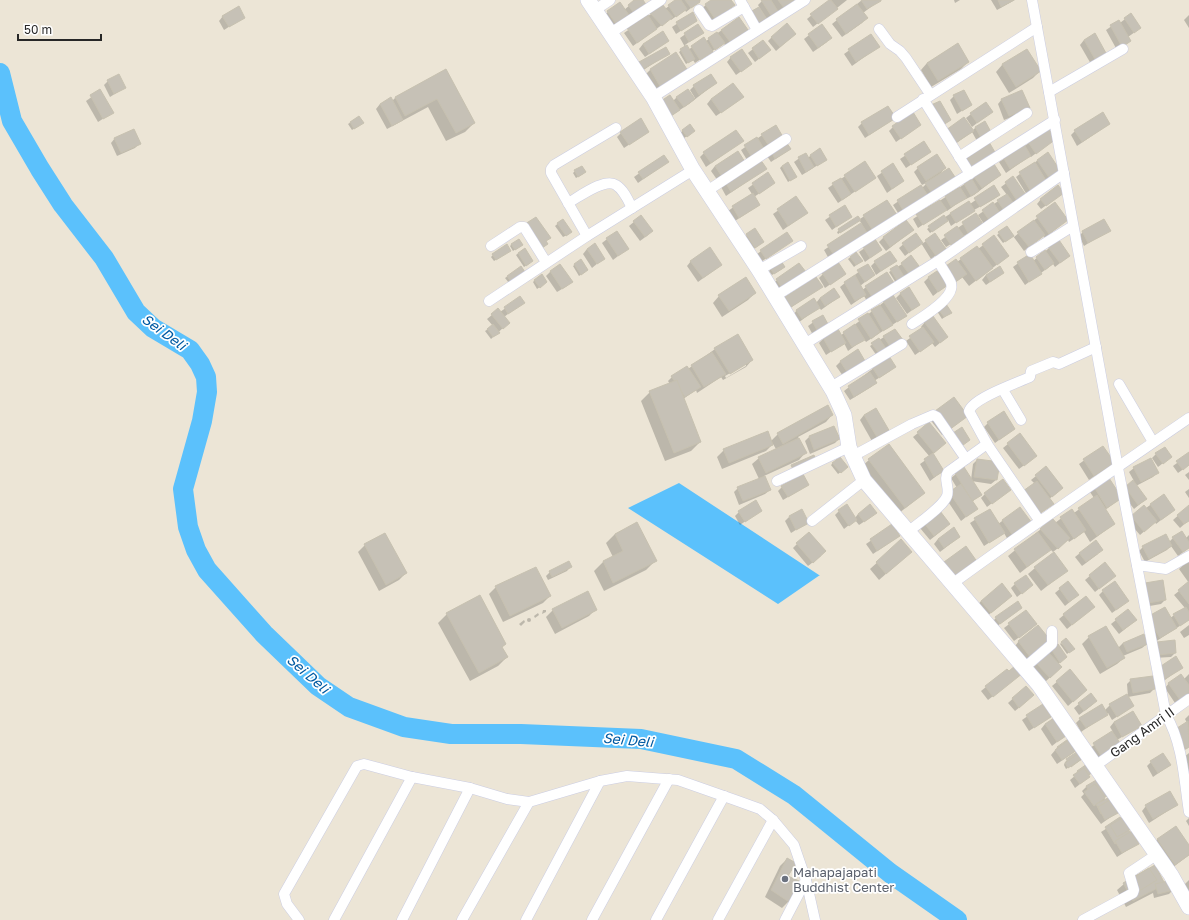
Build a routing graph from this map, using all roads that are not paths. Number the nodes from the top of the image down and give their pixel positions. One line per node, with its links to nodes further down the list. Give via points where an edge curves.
1 (610, 0): 6 (street)
2 (661, 0): 11 (street)
3 (805, 0): 10 (street)
4 (1032, 0): 8 (street)
5 (742, 3): 7 (street, via 712,26); 10 (street)
6 (592, 5): 11 (main road)
7 (699, 10)
8 (1037, 27): 13 (street); 14 (street)
9 (879, 29): 14 (street, via 890,44 906,58)
10 (757, 30): 15 (street)
11 (610, 34): 15 (main road)
12 (1123, 49): 13 (street)
13 (1049, 92): 18 (street)
14 (926, 96): 17 (street); 21 (street)
15 (653, 97): 22 (main road)
16 (1027, 113): 21 (street)
17 (897, 116)
18 (1055, 120): 23 (street); 24 (street)
19 (616, 128): 26 (street, via 551,169)
20 (786, 139): 25 (street)
21 (959, 157): 24 (street)
22 (693, 170): 25 (main road); 27 (street)
23 (1064, 173): 28 (street); 33 (street)
24 (970, 174): 36 (street)
25 (707, 191): 35 (main road)
26 (568, 203): 27 (street, via 603,183 610,182 624,193); 29 (street)
27 (632, 208): 29 (street)
28 (1073, 226): 32 (street); 41 (street)
29 (587, 236): 34 (street)
30 (491, 246): 34 (street, via 524,227)
31 (801, 246): 35 (street)
32 (1031, 252)
33 (938, 261): 38 (street, via 951,288 938,307); 39 (street)
34 (546, 262): 37 (street)
35 (759, 270): 36 (main road)
36 (774, 296): 39 (main road)
37 (489, 301)
38 (912, 324)
39 (803, 344): 43 (main road)
40 (902, 344): 43 (street)
41 (1096, 347): 44 (street, via 1059,364 1053,362 1031,371 1030,377); 51 (street)
42 (1119, 384): 47 (street)
43 (831, 387): 49 (main road, via 844,415)
44 (1003, 390): 46 (street); 48 (street, via 972,404 969,411)
45 (1189, 418): 47 (street)
46 (1021, 420)
47 (1153, 442): 51 (street)
48 (987, 444): 50 (street); 55 (street)
49 (851, 451): 50 (street, via 933,415); 52 (main road); 53 (street)
50 (966, 459): 56 (street, via 946,475 946,499)
51 (1118, 468): 55 (street); 58 (street)
52 (864, 480): 54 (street); 56 (main road)
53 (777, 481)
54 (812, 520)
55 (1039, 520): 59 (street)
56 (908, 532): 59 (main road)
57 (1189, 556): 58 (street, via 1166,569)
58 (1137, 565): 63 (street)
59 (952, 584): 61 (main road)
60 (1052, 631): 61 (street, via 1052,644)
61 (1024, 668): 64 (main road, via 1039,685)
62 (1189, 699): 63 (street, Gang Amri II)
63 (1166, 715): 64 (street, Gang Amri II); 71 (street, via 1183,768)
64 (1095, 766): 73 (main road)
65 (412, 777): 68 (street); 76 (street, via 364,764 356,766 284,894 287,904); 77 (street)
66 (669, 779): 67 (street, via 627,776); 69 (street); 81 (street)
67 (600, 781): 70 (street); 80 (street)
68 (470, 788): 70 (street, via 507,799); 78 (street)
69 (724, 796): 72 (street, via 760,809); 82 (street)
70 (529, 802): 79 (street)
71 (1189, 812)
72 (773, 820): 74 (street, via 794,845); 83 (street)
73 (1156, 854): 75 (main road); 86 (street, via 1129,874 1133,893)
74 (806, 880): 84 (street); 85 (street)
75 (1189, 907)
76 (299, 920)
77 (334, 920)
78 (402, 920)
79 (462, 920)
80 (526, 920)
81 (592, 920)
82 (656, 920)
83 (718, 920)
84 (785, 920)
85 (815, 920)
86 (1083, 920)

